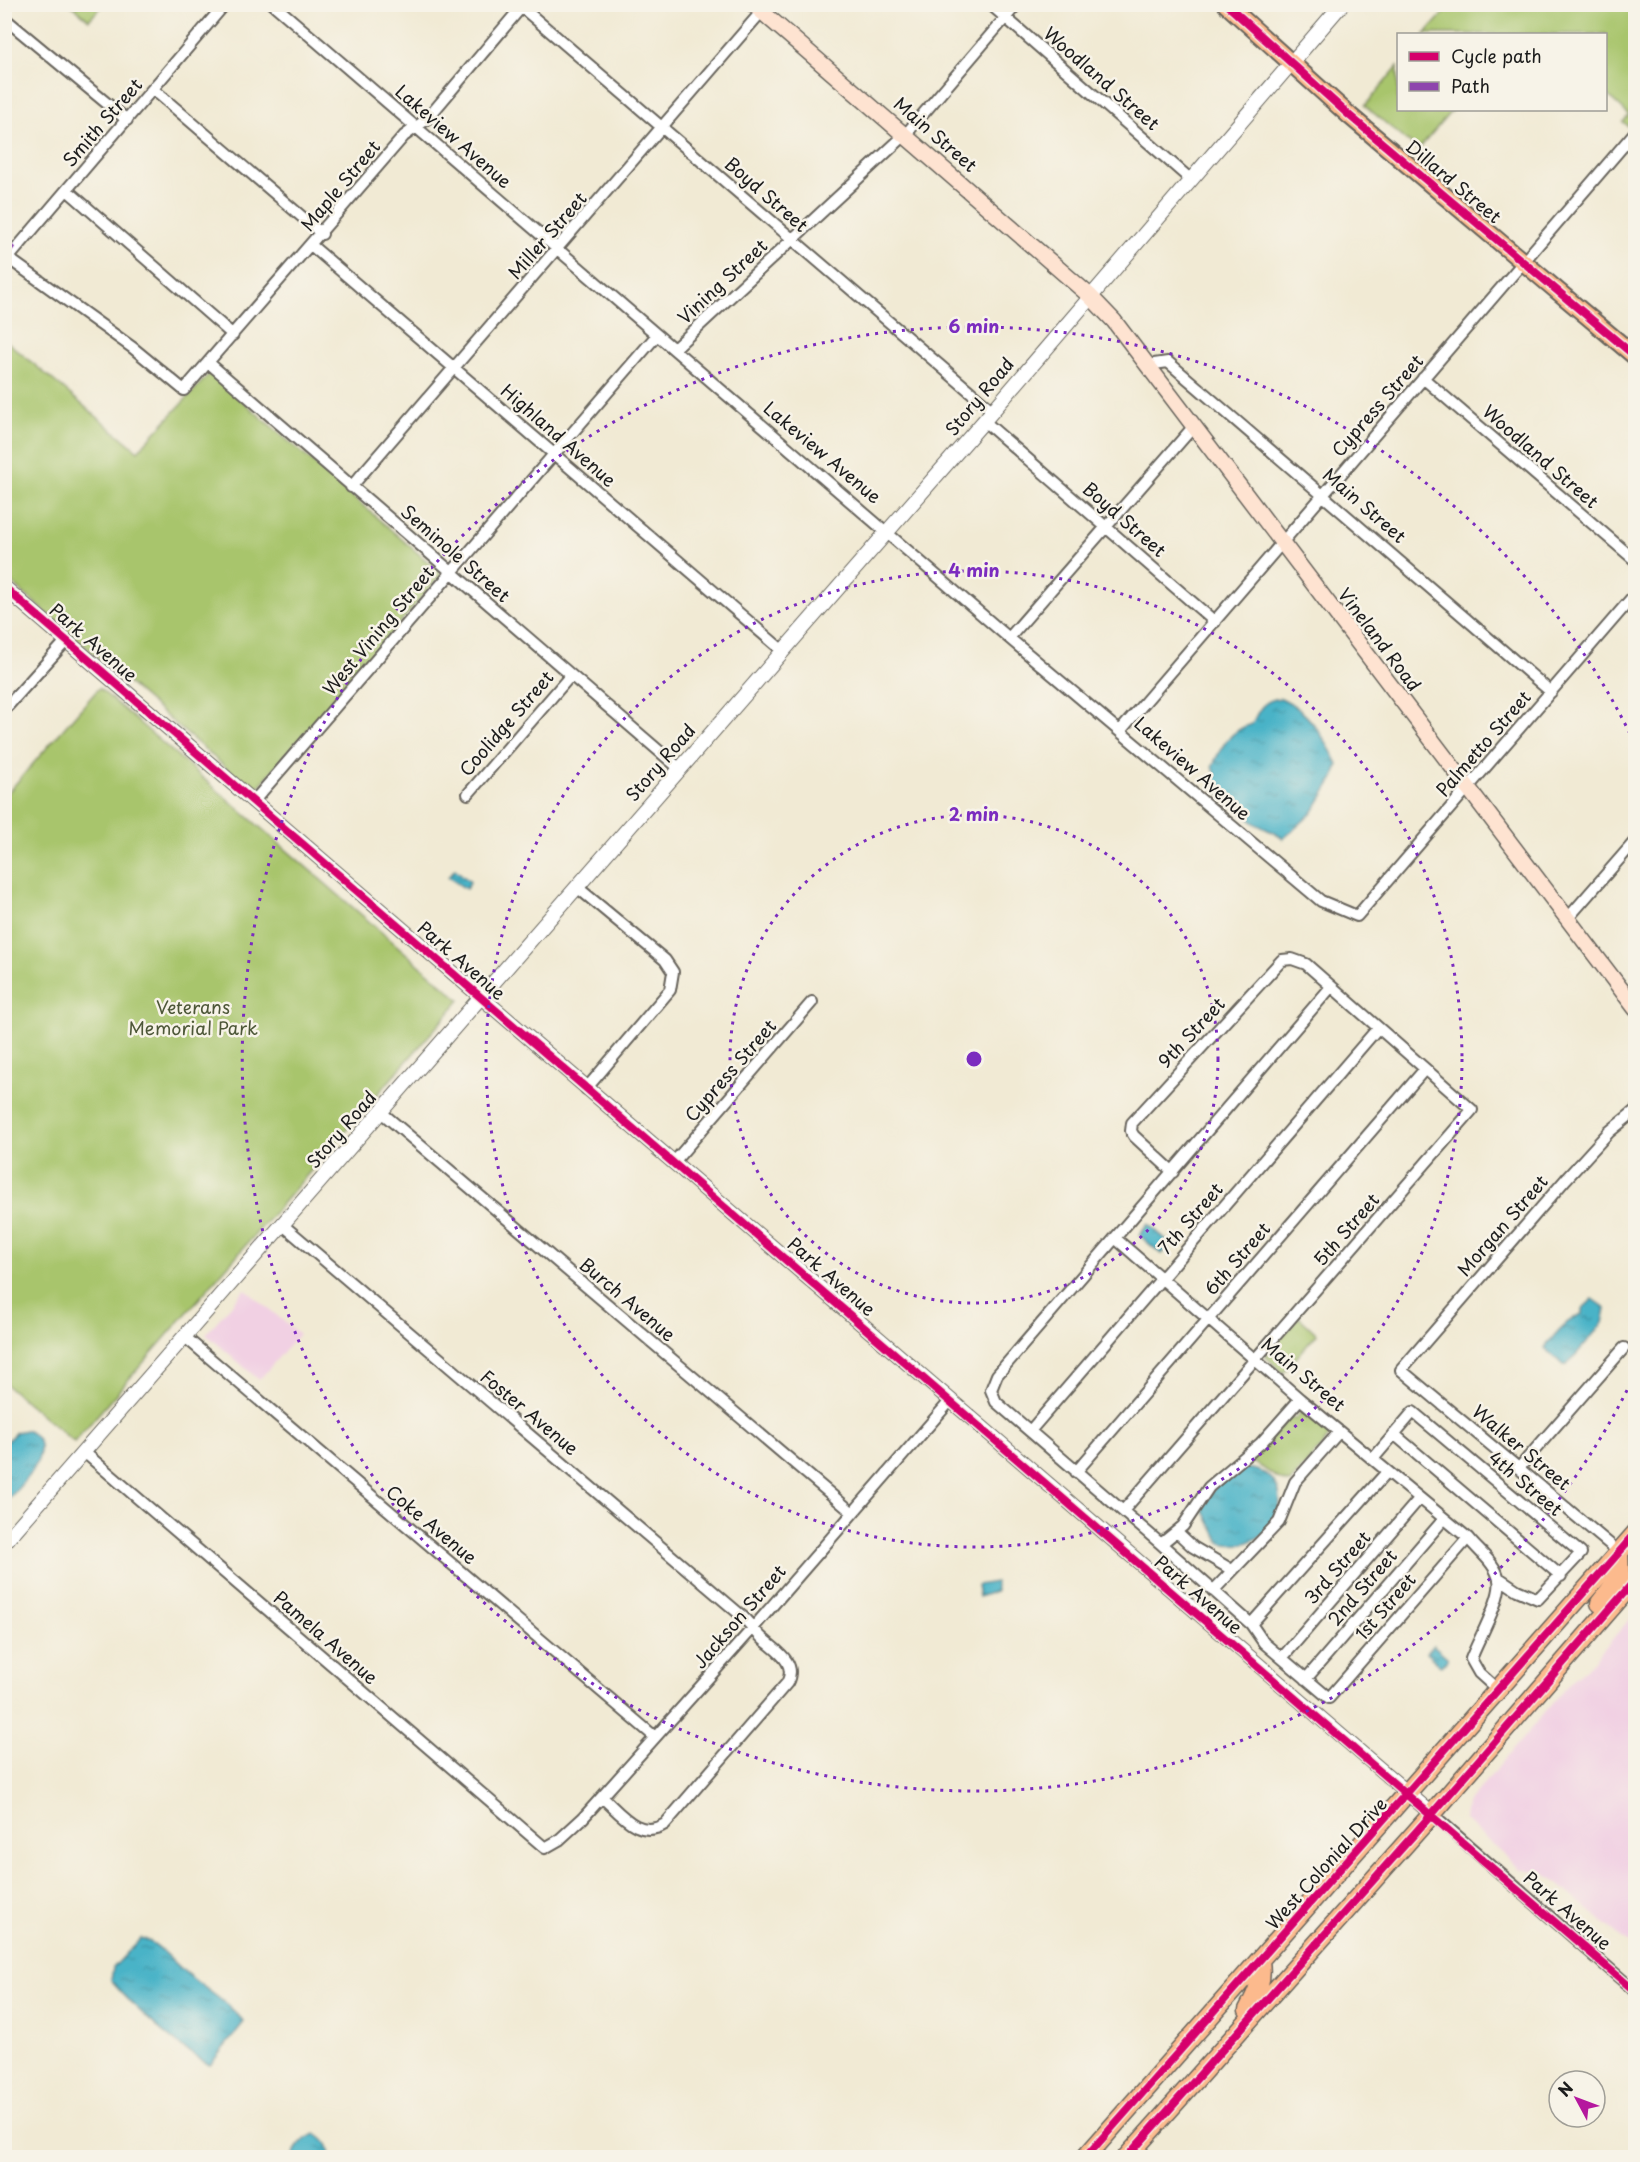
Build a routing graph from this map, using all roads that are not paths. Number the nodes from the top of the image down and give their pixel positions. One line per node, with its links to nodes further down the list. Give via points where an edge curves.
1 (225, 4): 12 (street, Smith Street)
2 (273, 4): 14 (street, Lakeview Avenue)
3 (990, 4): 10 (street, Woodland Street)
4 (1017, 4): 10 (street, Vining Street)
5 (1226, 4): 11 (main road, Dillard Street)
6 (1342, 4): 11 (street, Story Road)
7 (521, 6): 14 (street, Maple Street, via 427,119); 15 (street, Boyd Street)
8 (761, 7): 15 (street, Miller Street); 17 (main road, Main Street)
9 (4, 18): 13 (street)
10 (1006, 18): 17 (street, Vining Street); 18 (street, Woodland Street)
11 (1289, 63): 18 (street, Story Road); 25 (main road, Dillard Street)
12 (154, 90): 13 (street, Smith Street); 20 (street)
13 (127, 120): 19 (street, Smith Street)
14 (415, 127): 20 (street, Maple Street); 23 (street, Lakeview Avenue)
15 (663, 127): 21 (street, Boyd Street); 23 (street, Miller Street)
16 (1635, 131): 25 (street, Cypress Street)
17 (906, 134): 21 (street, Vining Street); 26 (main road, Main Street)
18 (1190, 179): 26 (street, Story Road)
19 (67, 190): 24 (street, Smith Street); 27 (street)
20 (322, 234): 22 (street, Maple Street)
21 (793, 240): 29 (street, Vining Street); 35 (street, Boyd Street)
22 (312, 246): 27 (street, Maple Street); 33 (street, Highland Avenue)
23 (558, 249): 28 (street, Lakeview Avenue); 33 (street, Miller Street)
24 (6, 261): 31 (street, Maple Street, via 133,348 184,390)
25 (1523, 262): 30 (main road, Dillard Street); 34 (street, Cypress Street)
26 (1090, 296): 32 (main road, Vineland Road); 35 (street, Story Road)
27 (233, 335): 31 (street, Maple Street)
28 (657, 335): 29 (street, Lakeview Avenue); 37 (street)
29 (674, 349): 41 (street, Lakeview Avenue)
30 (1635, 357)
31 (209, 363): 38 (street, Seminole Street)
32 (1147, 365): 36 (main road, Vineland Road); 39 (street, Main Street, via 1168,362)
33 (455, 369): 37 (street, Highland Avenue); 38 (street, Miller Street)
34 (1423, 378): 39 (street, Cypress Street); 43 (street, Woodland Street)
35 (989, 416): 40 (street, Boyd Street); 41 (street, Story Road)
36 (1194, 426): 40 (street); 42 (main road, Vineland Road)
37 (552, 453): 44 (street, West Vining Street); 50 (street, Highland Avenue)
38 (351, 487): 44 (street, Seminole Street)
39 (1322, 495): 42 (street, Cypress Street); 52 (street, Main Street)
40 (1107, 526): 47 (street, Boyd Street); 48 (street)
41 (888, 532): 48 (street, Lakeview Avenue); 50 (street, Story Road)
42 (1280, 543): 47 (street, Cypress Street); 56 (main road, Vineland Road)
43 (1635, 561)
44 (450, 572): 51 (street, Seminole Street); 58 (street, West Vining Street)
45 (4, 586): 49 (street, Park Avenue)
46 (1635, 593): 52 (street, Palmetto Street)
47 (1215, 622): 54 (street, Cypress Street)
48 (1009, 638): 54 (street, Lakeview Avenue)
49 (67, 640): 53 (street); 58 (street, Park Avenue)
50 (783, 651): 55 (street, Story Road)
51 (571, 675): 55 (street, Seminole Street); 57 (street, Coolidge Street)
52 (1551, 692): 56 (street, Palmetto Street)
53 (4, 710)
54 (1121, 730): 61 (street, Lakeview Avenue, via 1321,901)
55 (680, 769): 60 (street, Story Road)
56 (1467, 789): 61 (street, Palmetto Street); 62 (main road, Vineland Road)
57 (468, 794)
58 (254, 802): 64 (street, Park Avenue)
59 (1635, 840): 62 (street)
60 (577, 887): 64 (street, Story Road); 69 (street, via 665,960 673,972 670,990)
61 (1357, 916)
62 (1568, 918): 66 (main road, Vineland Road)
63 (1331, 987): 67 (street, 5th Street); 73 (street); 73 (street, 9th Street, via 1306,964 1282,960 1132,1123 1134,1136)
64 (481, 998): 69 (street, Park Avenue); 71 (street, Story Road)
65 (812, 1002): 72 (street, Cypress Street)
66 (1635, 1009)
67 (1378, 1028): 68 (street, 5th Street); 76 (street, 7th Street)
68 (1425, 1069): 77 (street, 6th Street); 80 (street, 5th Street, via 1472,1110)
69 (586, 1089): 72 (street, Park Avenue)
70 (1635, 1110): 81 (street, Morgan Street, via 1608,1132)
71 (381, 1112): 74 (street, Story Road); 94 (street, Burch Avenue)
72 (674, 1162): 83 (street, Park Avenue)
73 (1173, 1172): 75 (street)
74 (283, 1225): 78 (street, Story Road); 108 (street, Foster Avenue)
75 (1115, 1238): 76 (street, Main Street); 84 (street, via 993,1382 991,1390 996,1402)
76 (1161, 1279): 77 (street, Main Street); 84 (street, 7th Street)
77 (1208, 1319): 80 (street, Main Street); 90 (street, 6th Street)
78 (184, 1337): 87 (street, Story Road); 113 (street, Coke Avenue)
79 (1624, 1348): 89 (street)
80 (1255, 1360): 82 (street, Main Street); 93 (street, 5th Street)
81 (1401, 1370): 89 (street, Walker Street)
82 (1300, 1399): 85 (street, Main Street); 96 (street, via 1262,1443 1209,1487)
83 (951, 1400): 94 (street, Jackson Street); 114 (street, Park Avenue)
84 (1030, 1431): 90 (street)
85 (1340, 1432): 88 (street, Main Street); 102 (street, via 1295,1482 1279,1522)
86 (1394, 1434): 88 (street, 4th Street); 103 (street); 103 (street, 4th Street, via 1413,1412 1581,1553)
87 (84, 1452): 99 (street, Story Road); 117 (street, Pamela Avenue)
88 (1372, 1459): 91 (street, Main Street)
89 (1519, 1468): 101 (street, Walker Street)
90 (1076, 1472): 93 (street)
91 (1387, 1472): 92 (street, Main Street); 107 (street)
92 (1419, 1499): 95 (street, Main Street); 110 (street, 3rd Street)
93 (1123, 1511): 100 (street)
94 (853, 1513): 108 (street, Jackson Street)
95 (1444, 1519): 98 (street, Main Street); 111 (street, 2nd Street)
96 (1177, 1532): 100 (street); 102 (street, via 1193,1547)
97 (1635, 1533): 101 (highway, West Colonial Drive)
98 (1468, 1538): 104 (street, Main Street); 111 (street, 1st Street, via 1329,1698)
99 (4, 1543)
100 (1161, 1544): 106 (street)
101 (1627, 1551): 105 (highway); 109 (highway, via 1620,1577 1578,1632); 112 (highway, West Colonial Drive)
102 (1232, 1570): 106 (street)
103 (1561, 1575): 104 (street, 4th Street, via 1538,1599)
104 (1499, 1578): 112 (street, via 1500,1592 1471,1659 1479,1673)
105 (1634, 1581): 109 (highway)
106 (1213, 1591): 107 (street)
107 (1251, 1624): 110 (street, via 1264,1643)
108 (753, 1628): 113 (street, Jackson Street); 115 (street, Foster Avenue, via 785,1658 792,1675 665,1824 644,1831)
109 (1572, 1651): 116 (highway)
110 (1282, 1658): 111 (street)
111 (1306, 1679)
112 (1499, 1691): 114 (highway, West Colonial Drive)
113 (655, 1737): 115 (street, Jackson Street)
114 (1408, 1794): 116 (street, Park Avenue); 118 (highway, West Colonial Drive)
115 (602, 1797): 117 (street, Jackson Street, via 559,1840)
116 (1431, 1814): 119 (street, Park Avenue); 120 (highway)
117 (545, 1848)
118 (1260, 1962): 120 (highway, via 1260,1987); 121 (highway, West Colonial Drive)
119 (1635, 1992)
120 (1236, 2033): 122 (highway)
121 (1085, 2157)
122 (1126, 2157)

